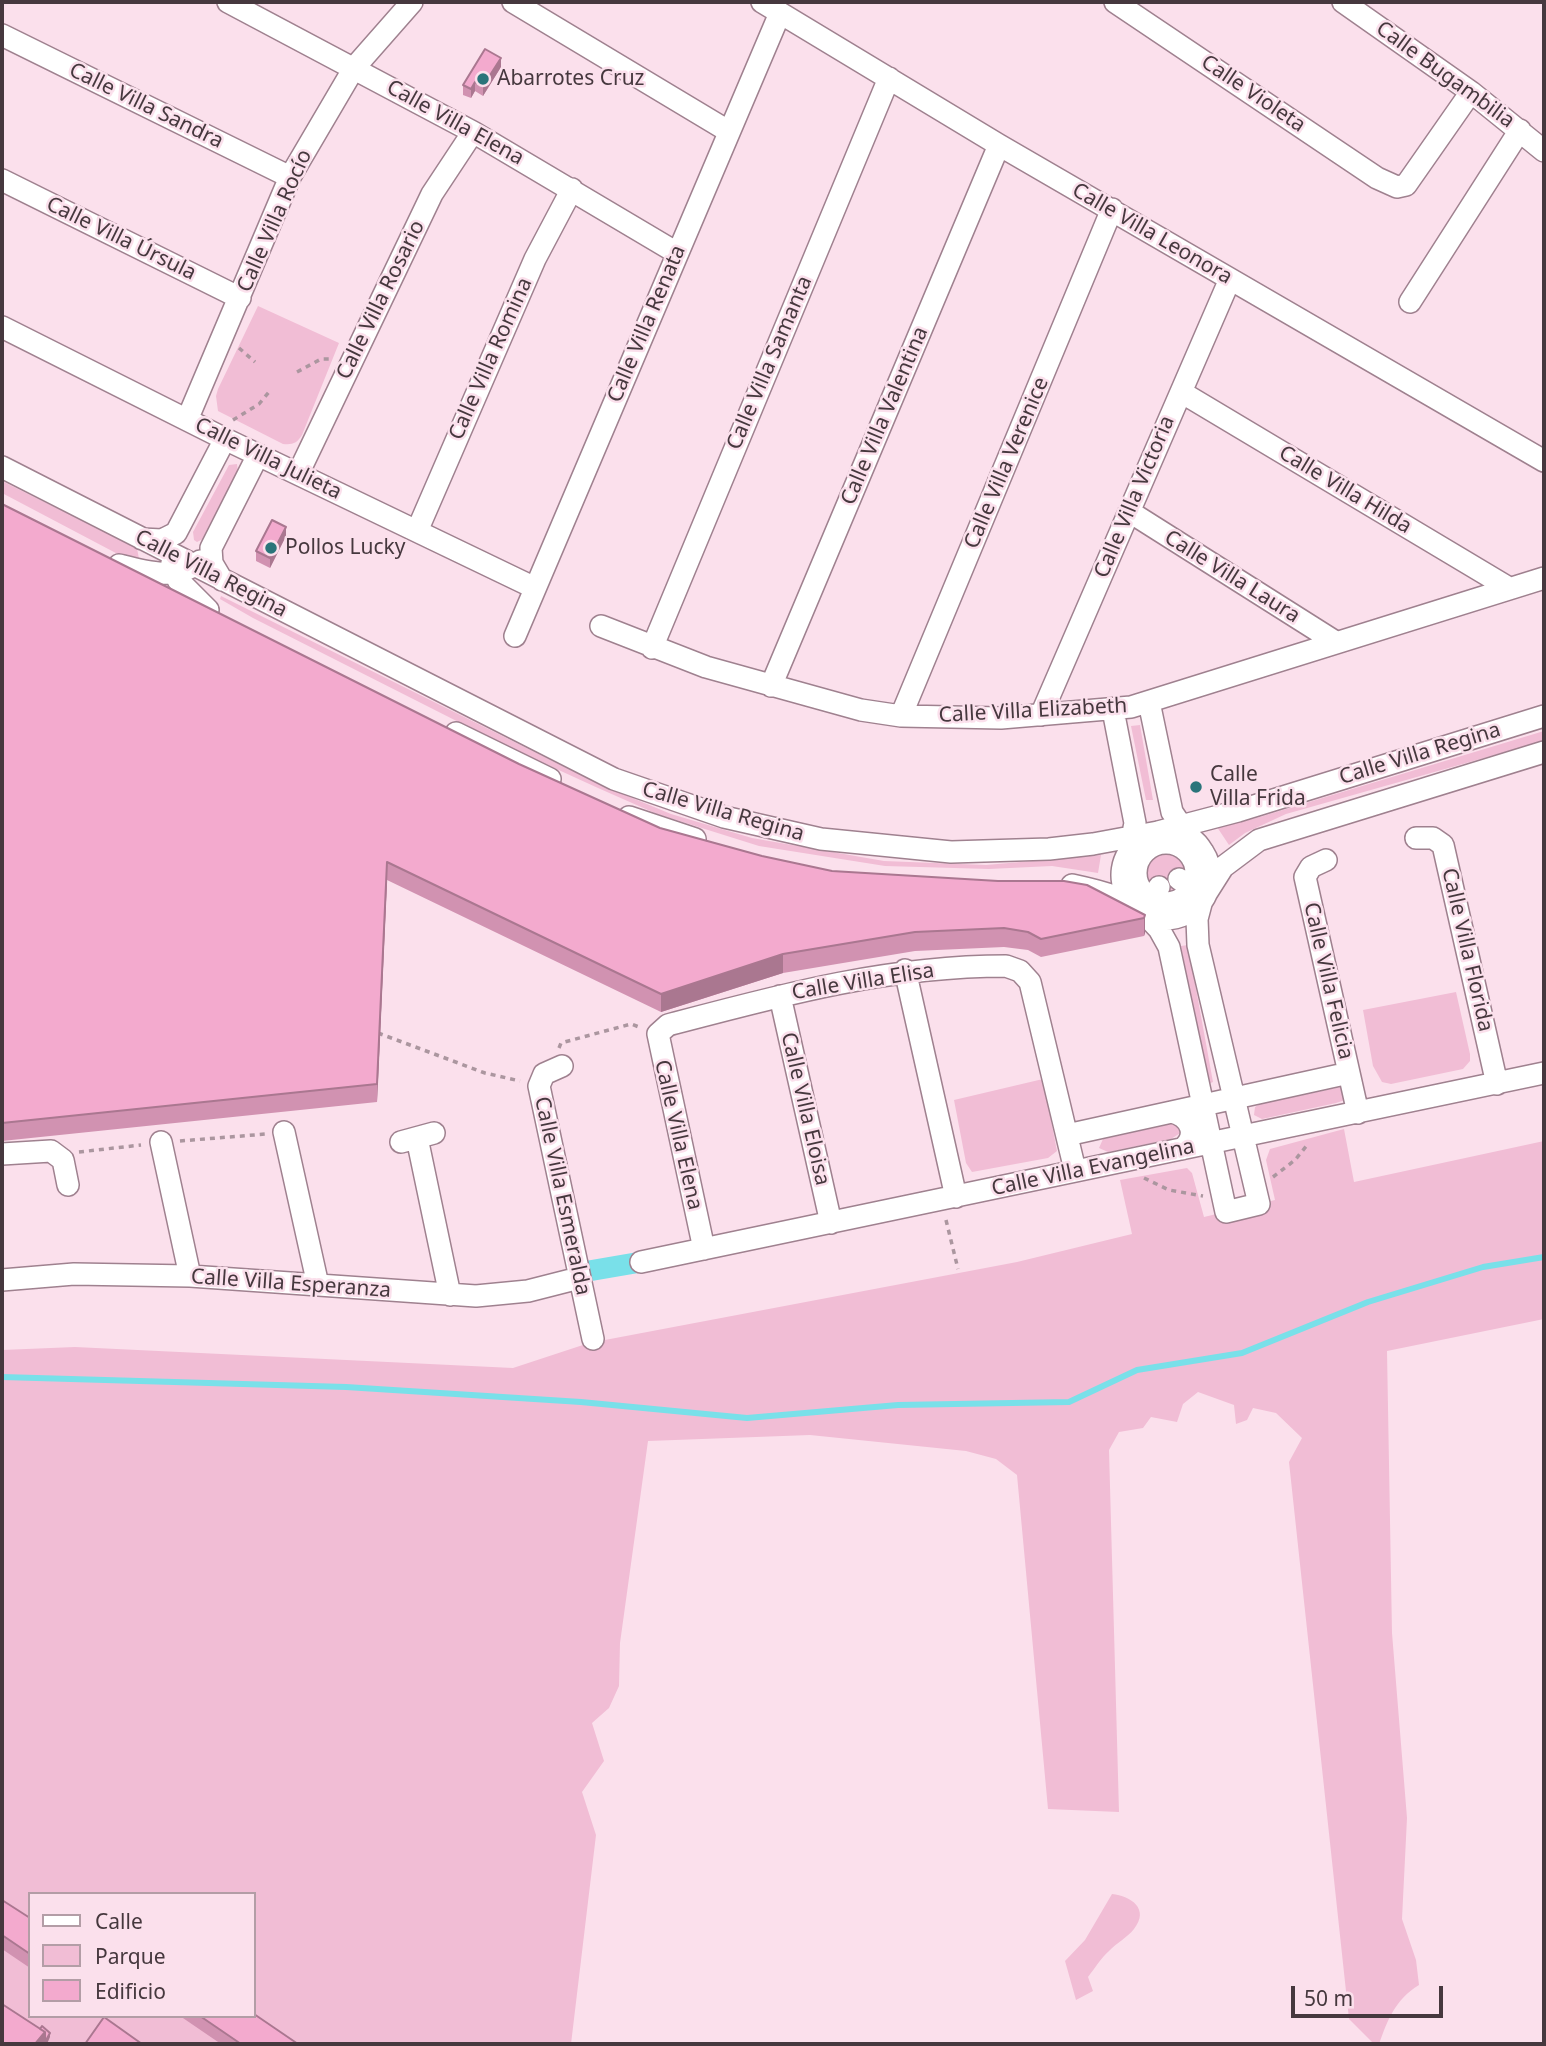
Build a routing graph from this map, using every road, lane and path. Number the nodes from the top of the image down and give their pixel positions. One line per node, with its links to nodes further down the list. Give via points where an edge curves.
1 (412, 2): 8 (street, Calle Villa Rocío)
2 (513, 2): 12 (street)
3 (1115, 2): 10 (street, Calle Violeta, via 1391,185 1406,185)
4 (236, 3): 8 (street, Calle Villa Elena)
5 (1354, 5): 10 (street, Calle Bugambilia)
6 (771, 7): 9 (street, Calle Villa Leonora); 12 (street, Calle Villa Renata)
7 (2, 35): 16 (street, Calle Villa Sandra)
8 (354, 68): 13 (street, Calle Villa Elena); 16 (street, Calle Villa Rocío)
9 (889, 78): 14 (street, Calle Villa Leonora); 51 (street, Calle Villa Samanta)
10 (1471, 92): 11 (street, Calle Bugambilia)
11 (1520, 130): 15 (street, Calle Bugambilia); 23 (street)
12 (728, 131): 20 (street, Calle Villa Renata)
13 (473, 132): 18 (street, Calle Villa Elena); 25 (street, Calle Villa Rosario, via 432,194)
14 (999, 145): 19 (street, Calle Villa Leonora); 52 (street, Calle Villa Valentina)
15 (1544, 151)
16 (290, 177): 22 (street, Calle Villa Rocío)
17 (2, 180): 22 (street, Calle Villa Úrsula)
18 (572, 189): 20 (street, Calle Villa Elena); 36 (street, Calle Villa Romina, via 530,270)
19 (1112, 209): 21 (street, Calle Villa Leonora); 56 (street, Calle Villa Verenice)
20 (677, 253): 45 (street, Calle Villa Renata)
21 (1230, 279): 28 (street, Calle Villa Victoria); 32 (street, Calle Villa Leonora)
22 (240, 298): 29 (street, Calle Villa Rocío)
23 (1410, 302)
24 (2, 327): 29 (street, Calle Villa Julieta)
25 (350, 364): 26 (path, via 321,359); 34 (street, Calle Villa Rosario)
26 (298, 372)
27 (269, 392): 30 (path)
28 (1181, 392): 35 (street, Calle Villa Victoria); 46 (street, Calle Villa Hilda)
29 (187, 419): 30 (street, Calle Villa Julieta)
30 (217, 435): 31 (street, Calle Villa Julieta); 37 (street)
31 (258, 455): 34 (street, Calle Villa Julieta); 39 (street)
32 (1544, 461)
33 (2, 467): 38 (street, Calle Villa Regina)
34 (298, 474): 36 (street, Calle Villa Julieta)
35 (1130, 512): 50 (street, Calle Villa Laura); 55 (street, Calle Villa Victoria)
36 (416, 531): 45 (street, Calle Villa Julieta)
37 (176, 533): 38 (street, via 162,540); 41 (street)
38 (142, 539): 41 (street, Calle Villa Regina); 42 (street, via 147,552 142,563)
39 (211, 548): 41 (street); 44 (street, via 212,563)
40 (96, 553): 42 (street, Calle Villa Regina)
41 (180, 564): 42 (street, via 145,572); 44 (street, Calle Villa Regina); 47 (street, via 186,590)
42 (119, 565): 47 (street, Calle Villa Regina)
43 (1544, 578): 46 (street, Calle Villa Elizabeth)
44 (228, 582): 47 (street, via 213,591 210,602); 65 (street, Calle Villa Regina, via 614,779 724,817 821,839 940,851 1049,849)
45 (535, 588): 49 (street, Calle Villa Renata)
46 (1509, 588): 50 (street, Calle Villa Elizabeth)
47 (219, 615)
48 (601, 626): 51 (street, Calle Villa Elizabeth)
49 (515, 636)
50 (1334, 641): 53 (street, Calle Villa Elizabeth)
51 (652, 648): 52 (street, Calle Villa Elizabeth)
52 (771, 686): 56 (street, Calle Villa Elizabeth)
53 (1149, 702): 54 (street, Calle Villa Elizabeth); 65 (street, via 1172,812)
54 (1113, 710): 55 (street, Calle Villa Elizabeth); 65 (street, via 1135,816)
55 (1041, 715): 56 (street, Calle Villa Elizabeth)
56 (901, 716)
57 (1544, 716): 65 (street, Calle Villa Regina)
58 (441, 725): 60 (street)
59 (1544, 752): 65 (street, Calle Villa Regina, via 1259,840 1223,867)
60 (564, 786)
61 (613, 810): 63 (street, Calle Villa Regina)
62 (1416, 838): 74 (street, Calle Villa Florida, via 1433,838 1443,845)
63 (718, 847)
64 (1326, 860): 72 (street, Calle Villa Felicia, via 1315,864 1305,877)
65 (1164, 872): 66 (street, via 1108,894); 77 (street, via 1159,929 1169,947); 77 (street, via 1197,919)
66 (1052, 883)
67 (905, 970): 68 (street, Calle Villa Elisa); 79 (street, Calle Villa Elisa, via 1006,965 1026,976); 85 (street)
68 (779, 996): 69 (street, Calle Villa Elisa); 86 (street, Calle Villa Eloisa)
69 (663, 1030): 71 (path, via 631,1024 561,1043); 87 (street, Calle Villa Elena)
70 (371, 1031): 75 (path, via 485,1073)
71 (558, 1067): 75 (street, Calle Villa Esmeralda, via 544,1074)
72 (1349, 1073): 76 (street, Calle Villa Felicia); 77 (street, Calle Villa Evangelina)
73 (1544, 1073): 74 (street, Calle Villa Evangelina)
74 (1497, 1084): 76 (street, Calle Villa Evangelina)
75 (539, 1086): 91 (street, Calle Villa Esmeralda)
76 (1358, 1113): 77 (street, Calle Villa Evangelina)
77 (1221, 1117): 79 (street, Calle Villa Evangelina); 83 (street, Calle Villa Evangelina)
78 (284, 1132): 93 (street)
79 (1067, 1135): 83 (street, Calle Villa Elisa)
80 (417, 1138): 94 (street)
81 (160, 1142): 90 (street)
82 (2, 1154): 84 (street, via 51,1151 63,1160)
83 (1075, 1170): 85 (street, Calle Villa Evangelina)
84 (68, 1185)
85 (948, 1198): 86 (street, Calle Villa Evangelina); 89 (path)
86 (831, 1223): 87 (street, Calle Villa Evangelina)
87 (704, 1249): 88 (street, Calle Villa Evangelina)
88 (641, 1262)
89 (958, 1269)
90 (190, 1276): 92 (street, Calle Villa Esperanza, via 74,1274); 93 (street, Calle Villa Esperanza)
91 (579, 1278): 94 (street, Calle Villa Esperanza, via 528,1291); 95 (street, Calle Villa Esmeralda)
92 (2, 1280)
93 (318, 1284): 94 (street, Calle Villa Esperanza)
94 (450, 1295)
95 (593, 1339)

